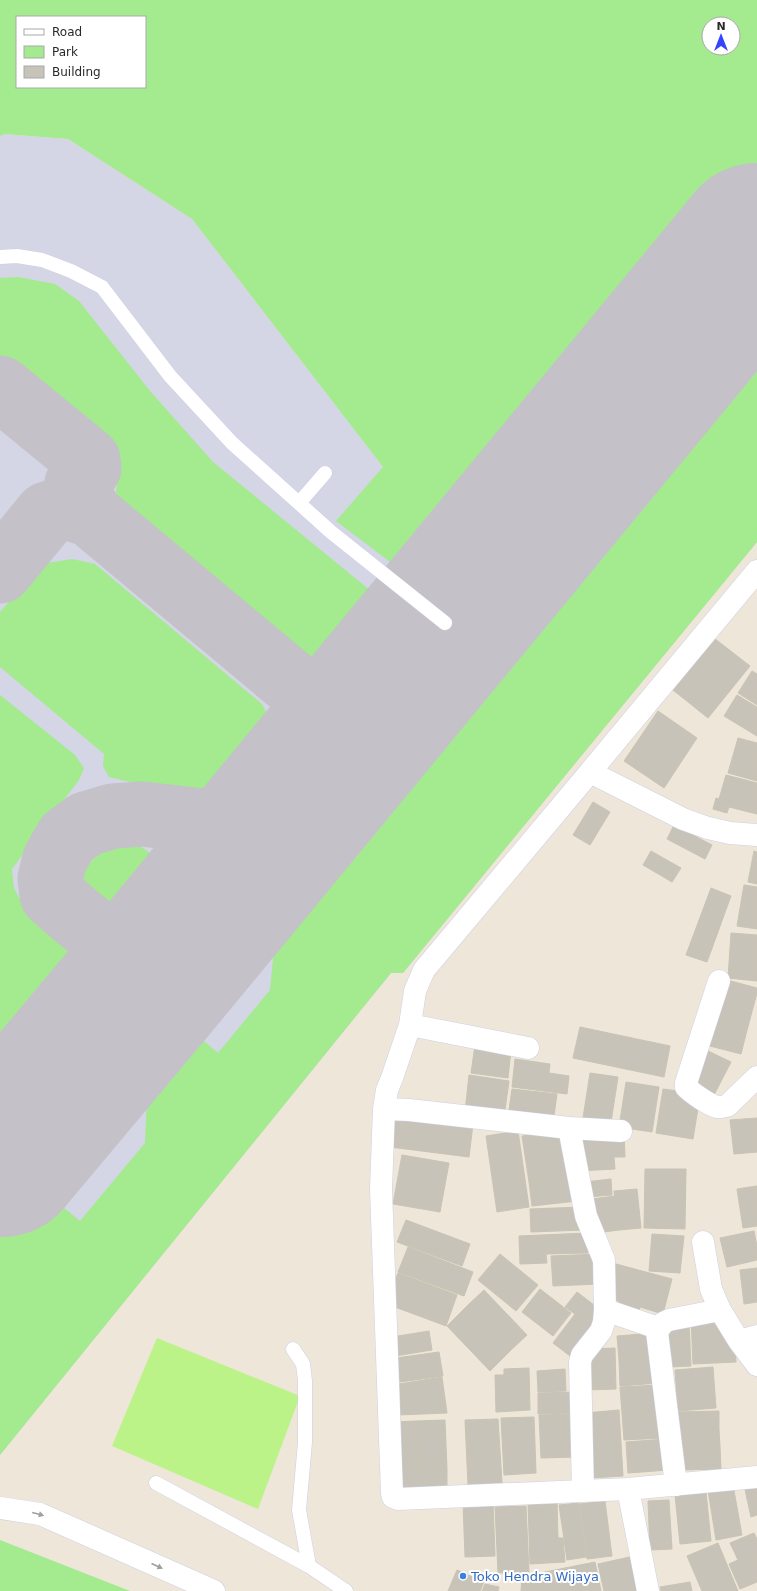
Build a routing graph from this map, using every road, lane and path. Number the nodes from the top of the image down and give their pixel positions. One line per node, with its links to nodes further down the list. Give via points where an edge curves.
1 (0, 257): 3 (lane, via 17,256 42,260 102,287 170,376 232,443)
2 (325, 473): 3 (lane)
3 (299, 503): 5 (lane, via 331,532)
4 (757, 571): 6 (street)
5 (445, 623)
6 (590, 772): 7 (street, via 683,819 730,833); 9 (street, via 424,970 415,991)
7 (757, 835)
8 (719, 981): 11 (street, via 686,1087 717,1107 722,1107 727,1106)
9 (410, 1025): 10 (street); 12 (street, via 387,1090)
10 (528, 1048)
11 (757, 1077)
12 (384, 1109): 13 (street); 26 (street, via 381,1188 393,1497 398,1499)
13 (569, 1128): 14 (street); 16 (street, via 586,1216 604,1260)
14 (621, 1131)
15 (703, 1242): 17 (street, via 711,1289)
16 (606, 1310): 18 (street); 26 (street, via 601,1331 582,1355 580,1362)
17 (720, 1310): 18 (street, via 669,1320); 19 (street)
18 (658, 1328): 24 (street)
19 (748, 1339): 21 (street)
20 (293, 1349): 28 (lane, via 302,1364 305,1381 305,1442 299,1510)
21 (757, 1365)
22 (757, 1477): 24 (street)
23 (156, 1484): 28 (lane)
24 (676, 1485): 25 (street)
25 (628, 1489): 26 (street); 31 (street)
26 (583, 1491)
27 (0, 1508): 29 (street, one-way to 29, via 40,1514)
28 (309, 1566): 30 (lane)
29 (214, 1591)
30 (346, 1591)
31 (648, 1591)

